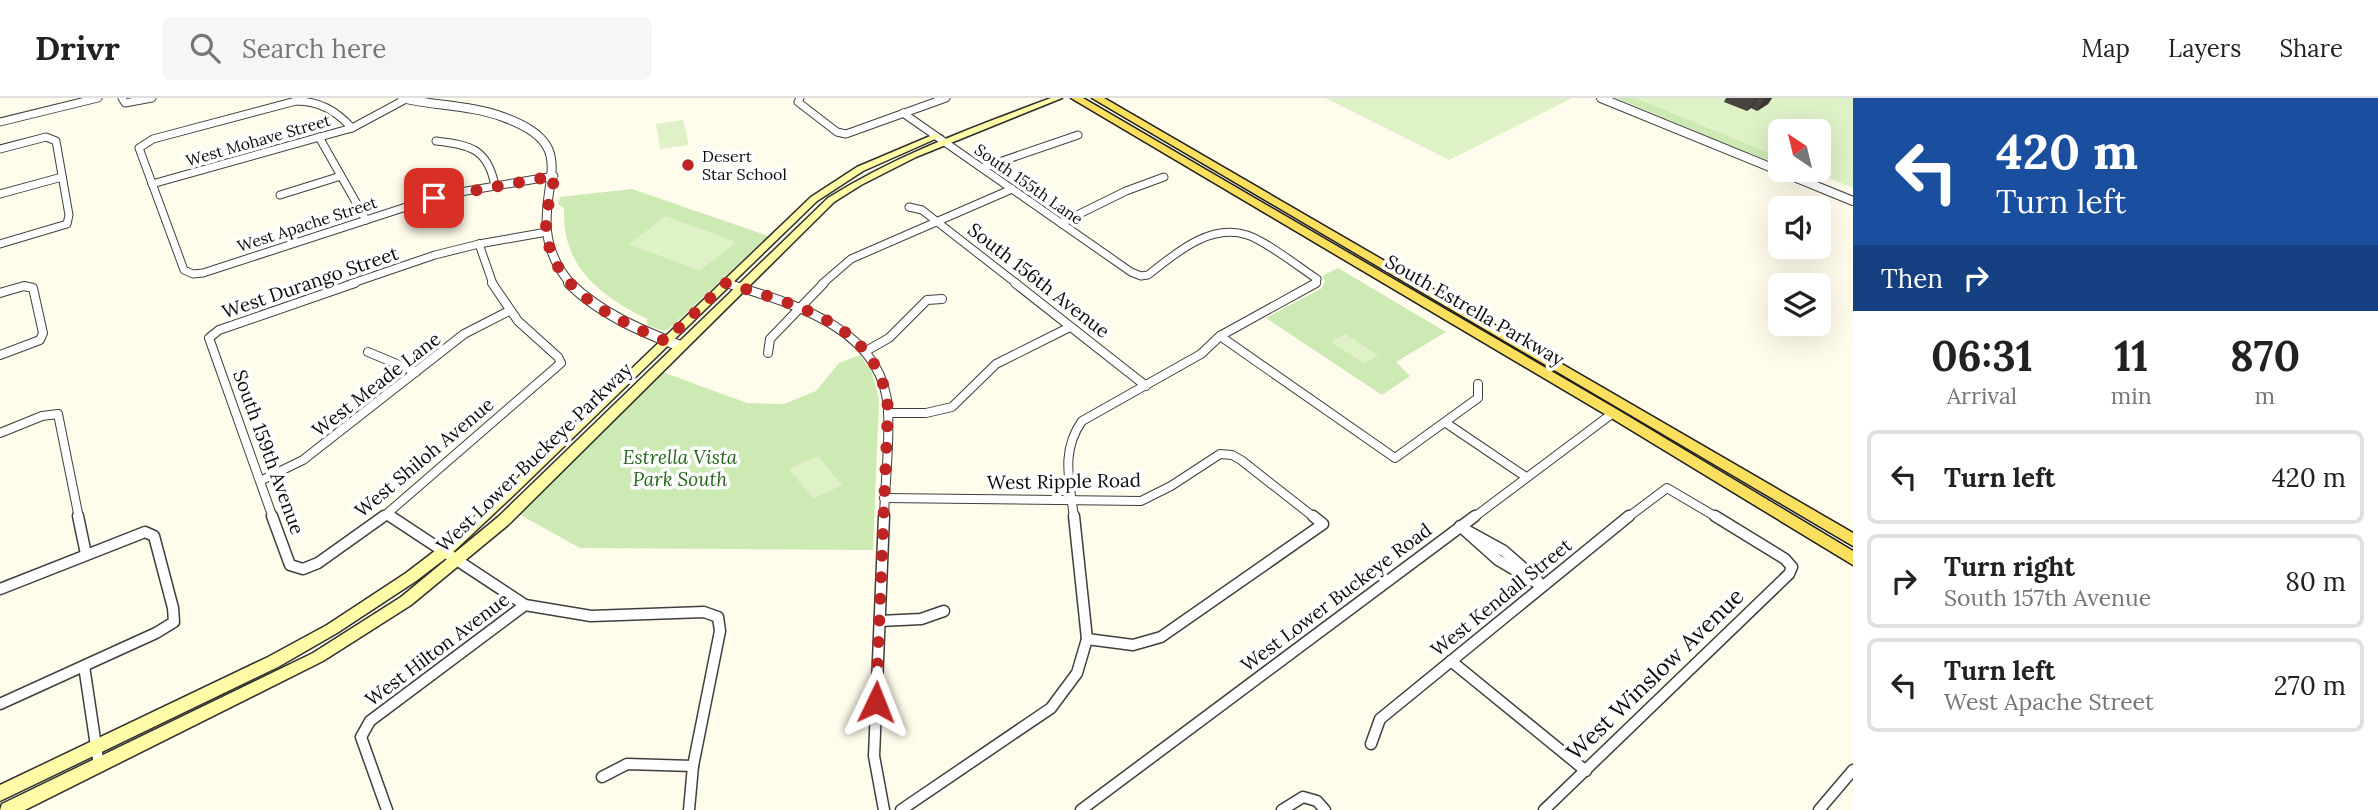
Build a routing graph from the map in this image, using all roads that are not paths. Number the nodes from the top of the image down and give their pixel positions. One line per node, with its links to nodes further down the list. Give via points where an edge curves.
1 (98, 98): 13 (street)
2 (152, 98): 11 (street)
3 (799, 98): 12 (street, via 798,102 837,132 846,134)
4 (946, 98): 12 (street)
5 (1036, 98): 17 (main road, West Lower Buckeye Parkway)
6 (1058, 98): 17 (main road, West Lower Buckeye Parkway)
7 (1076, 98): 59 (main road, South Estrella Parkway)
8 (1097, 98): 59 (main road, South Estrella Parkway)
9 (1601, 98): 30 (street)
10 (404, 99): 14 (street, West Mohave Street); 22 (street, via 481,111 522,126 546,145)
11 (123, 100)
12 (903, 113): 17 (street, South 155th Lane)
13 (0, 122)
14 (352, 128): 16 (street, West Mohave Street); 25 (street, via 341,115 305,100 153,139 139,148)
15 (1078, 135): 20 (street)
16 (319, 137): 21 (street); 25 (street, West Mohave Street)
17 (940, 139): 20 (street, South 155th Lane); 39 (main road, West Lower Buckeye Parkway, via 876,160 838,182 805,207); 41 (main road, West Lower Buckeye Parkway, via 831,200)
18 (436, 141): 26 (street, via 476,149 493,167)
19 (0, 149): 23 (street, via 52,138)
20 (982, 168): 27 (street, South 155th Lane)
21 (341, 176): 29 (street); 32 (street)
22 (554, 176): 26 (street, West Apache Street); 35 (street)
23 (62, 177): 28 (street); 36 (street, via 67,224)
24 (1164, 177): 34 (street)
25 (152, 184): 32 (street, West Apache Street, via 184,270 193,274)
26 (495, 186): 32 (street, West Apache Street, via 443,195)
27 (1012, 189): 33 (street); 34 (street, South 155th Lane)
28 (0, 194)
29 (280, 195)
30 (1853, 201)
31 (909, 207): 33 (street, South 156th Avenue)
32 (366, 220)
33 (936, 221): 44 (street, via 850,259); 46 (street, South 156th Avenue)
34 (1061, 223): 38 (street, South 155th Lane, via 1141,276 1199,239 1219,233 1248,236)
35 (547, 232): 37 (street, West Durango Street); 50 (street, via 555,260 580,293 609,315)
36 (0, 244)
37 (480, 244): 45 (street, via 489,281); 48 (street, West Durango Street, via 435,255 219,330)
38 (1317, 279): 47 (street, via 1315,285)
39 (726, 283): 41 (street); 50 (main road, West Lower Buckeye Parkway)
40 (29, 286): 42 (street); 49 (street, via 43,333)
41 (740, 287): 44 (street); 51 (main road, West Lower Buckeye Parkway)
42 (0, 293)
43 (942, 299): 52 (street, via 927,300 889,338)
44 (800, 309): 52 (street, via 838,326); 54 (street, via 770,339)
45 (509, 311): 56 (street, West Meade Lane, via 464,334); 67 (street, West Shiloh Avenue, via 561,363)
46 (1070, 327): 58 (street, South 156th Avenue); 60 (street, via 996,364 952,407 926,413)
47 (1220, 336): 58 (street, via 1201,354); 61 (street, via 1395,458)
48 (209, 338): 64 (street, South 159th Avenue)
49 (40, 340): 55 (street)
50 (665, 341): 51 (street); 71 (main road, West Lower Buckeye Parkway)
51 (680, 346): 71 (main road, West Lower Buckeye Parkway, via 503,521)
52 (866, 351): 60 (street, via 884,380)
53 (368, 352): 56 (street)
54 (768, 354)
55 (0, 355)
56 (416, 372): 64 (street, West Meade Lane, via 303,460)
57 (1478, 384): 61 (street, via 1478,398)
58 (1146, 386): 66 (street, via 1082,421 1071,436 1067,454)
59 (1619, 409): 63 (street, West Lower Buckeye Road); 69 (main road, South Estrella Parkway); 72 (main road, South Estrella Parkway)
60 (888, 413): 65 (street)
61 (1446, 423): 63 (street)
62 (0, 433): 70 (street, via 42,415 58,414)
63 (1526, 477): 68 (street, West Lower Buckeye Road)
64 (262, 480): 74 (street, South 159th Avenue, via 290,565)
65 (884, 498): 66 (street, West Ripple Road); 79 (street)
66 (1073, 502): 80 (street); 80 (street, West Ripple Road, via 1141,501 1220,454 1232,455 1323,524 1161,637 1133,645)
67 (387, 514): 71 (street); 74 (street, West Shiloh Avenue)
68 (1460, 526): 75 (street, via 1513,572); 97 (street, West Lower Buckeye Road)
69 (1853, 540)
70 (86, 554): 76 (street); 82 (street, via 145,532 154,536 174,622)
71 (452, 555): 77 (street); 85 (main road, West Lower Buckeye Parkway, via 313,640); 86 (main road, West Lower Buckeye Parkway, via 406,601 318,657)
72 (1853, 559)
73 (1792, 567): 75 (street, West Kendall Street, via 1667,488); 89 (street, West Winslow Avenue)
74 (303, 569)
75 (1542, 586): 81 (street, West Kendall Street)
76 (0, 589)
77 (525, 605): 87 (street, via 573,615 704,612 718,617 720,631); 93 (street, West Hilton Avenue, via 370,721 361,737)
78 (944, 611): 79 (street, via 922,620)
79 (880, 621): 95 (street, via 874,756)
80 (1087, 639): 96 (street, via 1077,673 1051,708)
81 (1451, 661): 84 (street, West Kendall Street, via 1380,719); 89 (street)
82 (84, 666): 83 (street); 85 (street)
83 (0, 704)
84 (1371, 744)
85 (96, 746): 86 (street); 91 (main road, West Lower Buckeye Parkway)
86 (99, 766): 92 (main road, West Lower Buckeye Parkway)
87 (693, 766): 90 (street, via 627,764); 94 (street)
88 (1853, 770): 101 (street)
89 (1586, 771): 100 (street, West Winslow Avenue)
90 (602, 777)
91 (0, 793)
92 (8, 810)
93 (387, 810)
94 (689, 810)
95 (884, 810)
96 (901, 810)
97 (1081, 810)
98 (1282, 810): 99 (street, via 1303,797)
99 (1325, 810)
100 (1544, 810)
101 (1819, 810)

